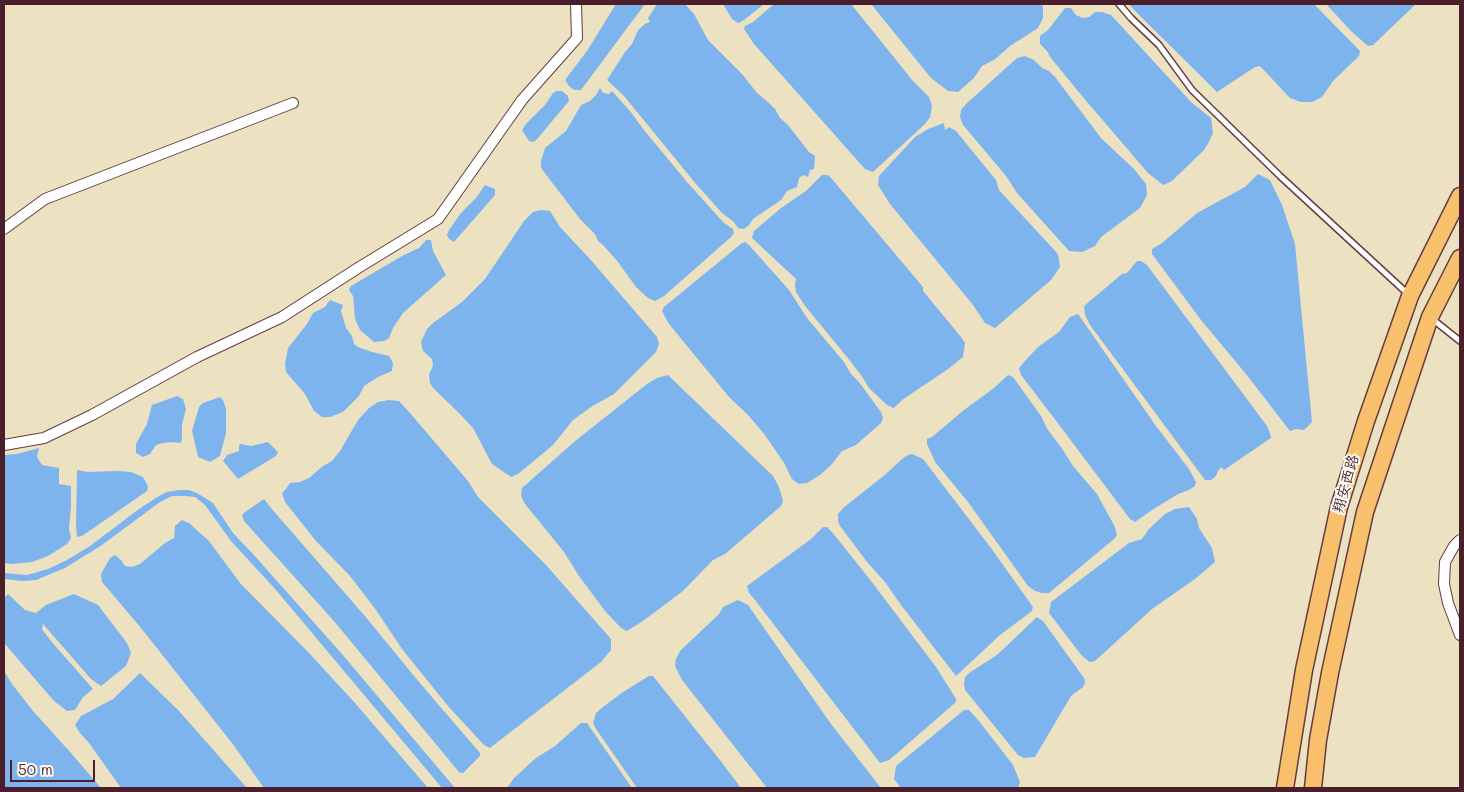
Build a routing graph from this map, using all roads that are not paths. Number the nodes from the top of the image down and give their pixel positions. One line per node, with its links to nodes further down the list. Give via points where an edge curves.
1 (576, 4): 10 (street, via 577,38 522,100 438,219 282,317 197,357 44,438)
2 (1119, 4): 7 (lane, via 1158,46 1192,90)
3 (293, 103): 5 (street, via 44,199)
4 (1460, 196): 7 (main road, 翔安西路)
5 (4, 229)
6 (1460, 258): 8 (main road, 翔安西路)
7 (1410, 296): 11 (main road, 翔安西路)
8 (1430, 317): 9 (lane); 12 (main road, 翔安西路)
9 (1460, 341)
10 (4, 445)
11 (1339, 507): 12 (main road, via 1342,520 1352,524); 15 (main road, 翔安西路, via 1304,670)
12 (1365, 512): 16 (main road, 翔安西路, via 1330,674)
13 (1460, 540): 14 (street, via 1445,562 1444,584)
14 (1460, 634)
15 (1284, 788)
16 (1313, 788)

